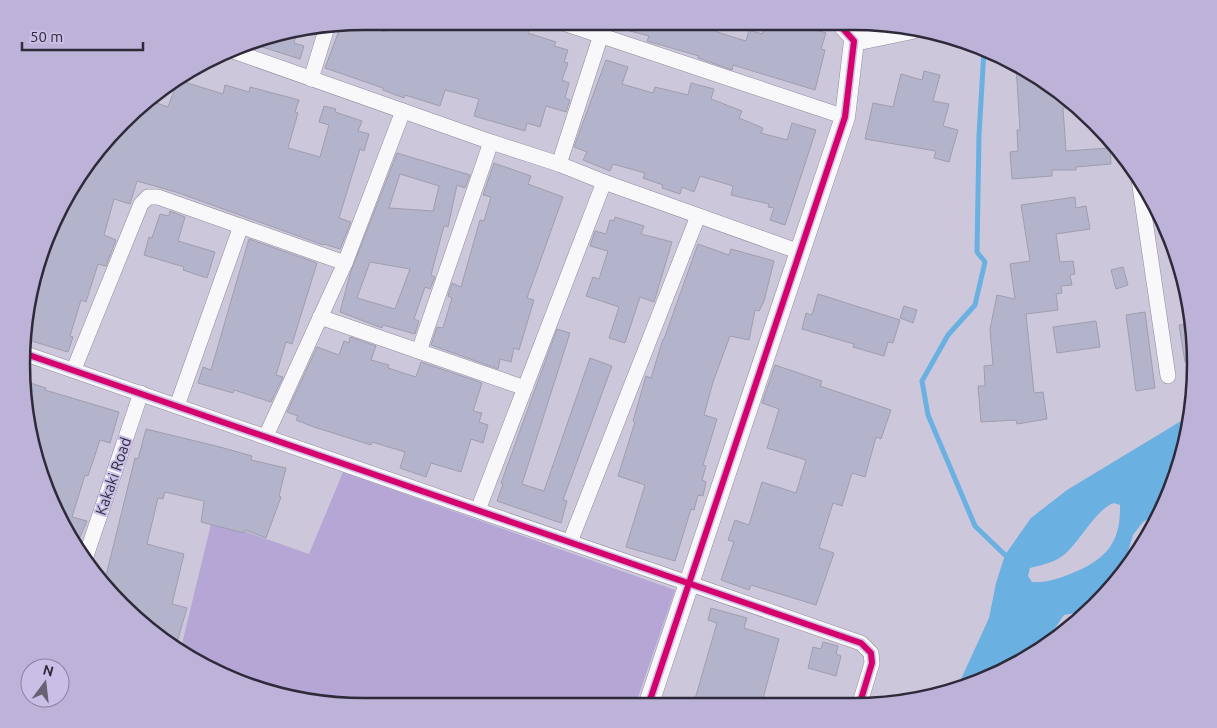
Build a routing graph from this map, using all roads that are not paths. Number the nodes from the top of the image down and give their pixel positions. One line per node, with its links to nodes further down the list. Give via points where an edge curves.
1 (585, 30): 5 (street)
2 (844, 30): 6 (street)
3 (325, 33): 8 (street)
4 (894, 33): 6 (street)
5 (600, 35): 10 (street); 12 (street)
6 (854, 41): 10 (street)
7 (240, 54): 8 (street)
8 (311, 78): 9 (street)
9 (403, 111): 11 (street); 18 (street)
10 (845, 117): 17 (street)
11 (491, 142): 12 (street); 20 (street)
12 (560, 164): 13 (street)
13 (604, 182): 15 (street); 24 (street)
14 (1141, 196): 23 (street)
15 (698, 216): 17 (street); 29 (street)
16 (240, 226): 18 (street); 22 (street, via 148,196 141,204); 26 (street)
17 (800, 252): 31 (street)
18 (345, 263): 19 (street)
19 (320, 317): 20 (street); 27 (street)
20 (419, 351): 24 (street)
21 (30, 355): 22 (street)
22 (74, 369): 25 (street)
23 (1168, 376)
24 (525, 388): 28 (street)
25 (141, 393): 26 (street); 30 (street, Kakaki Road)
26 (177, 406): 27 (street)
27 (266, 436): 28 (street)
28 (478, 510): 29 (street)
29 (570, 542): 31 (street)
30 (87, 552)
31 (690, 583): 32 (street); 33 (street, via 861,643 870,653 872,663)
32 (651, 698)
33 (862, 698)

